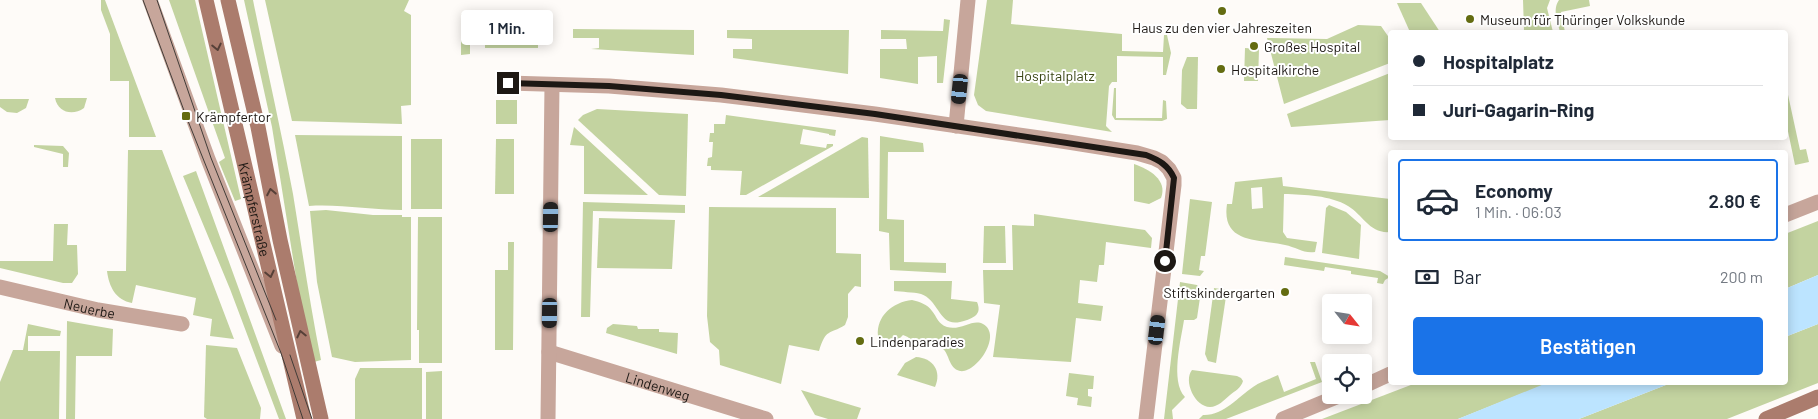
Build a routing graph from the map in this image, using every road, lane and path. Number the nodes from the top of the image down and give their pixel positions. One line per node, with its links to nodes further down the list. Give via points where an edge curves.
1 (150, 0): 13 (street, via 208,159)
2 (206, 0): 13 (street, Krämpferstraße, one-way to 13)
3 (228, 0): 20 (street, Krämpferstraße, one-way to 3)
4 (968, 0): 7 (street)
5 (508, 83): 6 (street)
6 (552, 85): 7 (street, via 721,95); 12 (street)
7 (956, 126): 23 (street, via 1137,153 1162,162 1169,169 1174,185)
8 (1818, 202): 9 (street)
9 (1788, 214)
10 (0, 287): 11 (street, Neuerbe, via 98,310)
11 (182, 324)
12 (549, 352): 21 (street); 22 (street, Lindenweg)
13 (293, 372): 18 (street, Krämpferstraße); 19 (street)
14 (1388, 375): 15 (street)
15 (1372, 382)
16 (1818, 397): 25 (street)
17 (1322, 403): 24 (street)
18 (304, 419)
19 (312, 419)
20 (321, 419)
21 (548, 419)
22 (766, 419)
23 (1146, 419)
24 (1283, 419)
25 (1766, 419)

